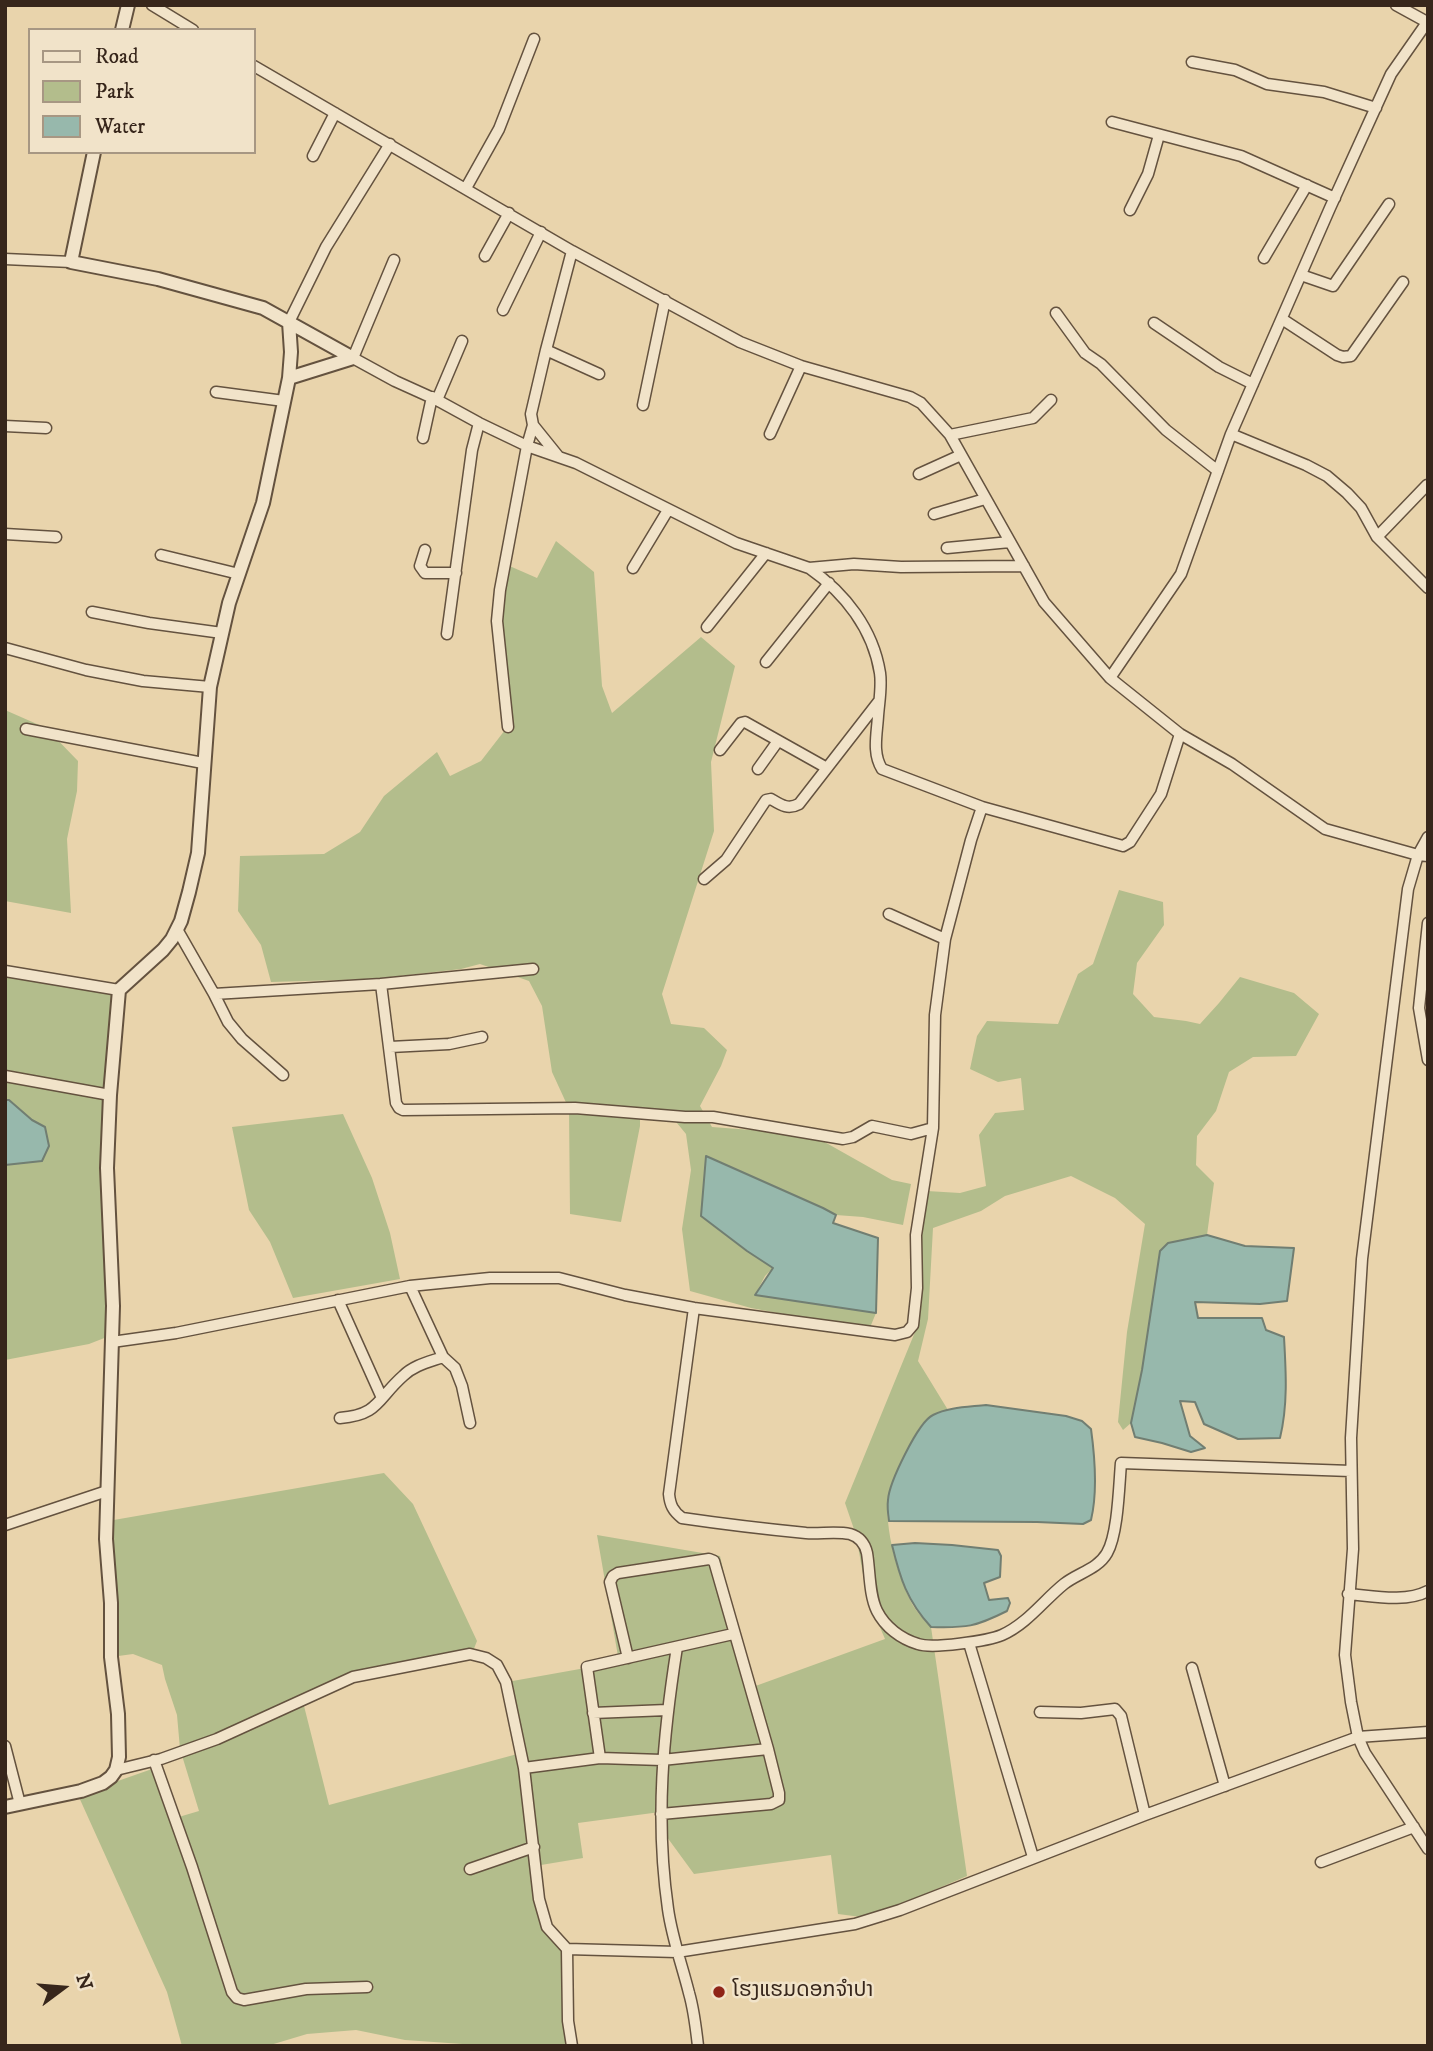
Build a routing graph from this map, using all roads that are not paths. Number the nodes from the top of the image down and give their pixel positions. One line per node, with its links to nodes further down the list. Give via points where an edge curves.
1 (128, 5): 5 (street)
2 (152, 5): 6 (street)
3 (1396, 5): 4 (street)
4 (1427, 21): 10 (street, via 1391,74)
5 (122, 28)
6 (190, 28)
7 (534, 39): 18 (street, via 499,129)
8 (1192, 62): 10 (street)
9 (256, 67): 11 (street)
10 (1376, 108): 19 (street)
11 (335, 113): 14 (street); 16 (street)
12 (1112, 122): 13 (street)
13 (1159, 135): 17 (street, via 1241,156); 21 (street, via 1148,174)
14 (390, 144): 18 (street); 36 (street, via 326,247)
15 (94, 154): 29 (street)
16 (313, 156)
17 (1307, 185): 19 (street); 26 (street)
18 (466, 188): 22 (street)
19 (1335, 198): 30 (street)
20 (1388, 204): 30 (street, via 1333,286)
21 (1130, 210)
22 (509, 213): 23 (street); 25 (street)
23 (541, 232): 24 (street); 33 (street)
24 (572, 250): 32 (street); 39 (street)
25 (485, 256)
26 (1264, 258)
27 (5, 259): 29 (street)
28 (394, 260): 40 (street)
29 (71, 262): 36 (street, via 228,298 263,308)
30 (1301, 275): 35 (street)
31 (1403, 282): 35 (street, via 1351,356 1337,355)
32 (665, 300): 41 (street, via 740,342); 49 (street)
33 (503, 310)
34 (1056, 313): 61 (street, via 1086,353 1166,430)
35 (1282, 319): 44 (street)
36 (289, 322): 40 (street); 43 (street)
37 (1154, 323): 44 (street)
38 (462, 341): 46 (street)
39 (546, 350): 42 (street); 51 (street, via 531,414)
40 (353, 358): 43 (street); 46 (street)
41 (801, 366): 54 (street); 56 (street, via 910,397)
42 (599, 374)
43 (289, 378): 48 (street)
44 (1253, 384): 55 (street)
45 (216, 392): 48 (street)
46 (435, 399): 50 (street); 57 (street)
47 (1051, 400): 56 (street, via 1033,418)
48 (284, 401): 79 (street, via 263,503)
49 (643, 405)
50 (479, 423): 58 (street); 78 (street)
51 (533, 425): 58 (street); 60 (street)
52 (5, 426): 53 (street)
53 (46, 428)
54 (770, 434)
55 (1231, 434): 61 (street); 69 (street, via 1327,476 1361,508)
56 (950, 435): 59 (street)
57 (423, 438)
58 (527, 446): 60 (street); 91 (street, via 497,621)
59 (961, 455): 62 (street); 64 (street)
60 (558, 456): 65 (street)
61 (1218, 471): 88 (street, via 1181,574)
62 (919, 474)
63 (1427, 485): 69 (street)
64 (985, 499): 66 (street); 70 (street)
65 (668, 510): 73 (street); 76 (street)
66 (934, 514)
67 (5, 534): 68 (street)
68 (56, 537)
69 (1377, 537): 81 (street)
70 (1010, 542): 71 (street); 75 (street)
71 (947, 548)
72 (425, 550): 78 (street, via 420,566 425,573)
73 (766, 553): 77 (street); 83 (street)
74 (161, 555): 79 (street)
75 (1024, 566): 77 (street, via 854,564); 88 (street, via 1044,602)
76 (633, 568)
77 (809, 568): 80 (street)
78 (456, 573): 85 (street)
79 (239, 574): 84 (street)
80 (828, 583): 87 (street); 90 (street, via 865,627 880,675)
81 (1428, 588)
82 (92, 612): 84 (street)
83 (707, 627)
84 (222, 633): 89 (street)
85 (447, 634)
86 (5, 648): 89 (street, via 143,681)
87 (766, 662)
88 (1110, 678): 93 (street)
89 (210, 687): 96 (street)
90 (880, 701): 97 (street); 99 (street, via 875,753 882,769)
91 (508, 727)
92 (26, 729): 96 (street)
93 (1180, 734): 99 (street, via 1161,794 1126,845); 101 (street, via 1325,829)
94 (778, 741): 95 (street, via 745,722); 97 (street); 98 (street)
95 (720, 750)
96 (204, 763): 105 (street, via 198,853)
97 (827, 768): 102 (street, via 799,804 785,807 766,800 726,860)
98 (758, 769)
99 (982, 807): 106 (street)
100 (1428, 838): 101 (street)
101 (1423, 855): 127 (street, via 1408,889 1362,1259)
102 (704, 880)
103 (889, 914): 106 (street)
104 (1428, 923): 114 (street, via 1419,1008)
105 (178, 931): 110 (street); 111 (street)
106 (945, 939): 118 (street, via 935,1015)
107 (533, 969): 109 (street)
108 (5, 971): 110 (street)
109 (381, 984): 111 (street); 113 (street)
110 (119, 990): 117 (street)
111 (214, 994): 115 (street, via 242,1039)
112 (482, 1037): 113 (street)
113 (390, 1047): 118 (street, via 396,1103 403,1110 575,1108 713,1117 843,1139 872,1126 911,1134)
114 (1428, 1060)
115 (283, 1075)
116 (5, 1076): 117 (street)
117 (110, 1096): 122 (street, via 107,1168)
118 (933, 1128): 121 (street, via 916,1235 913,1325 907,1332 895,1335)
119 (410, 1286): 120 (street); 121 (street, via 490,1278 559,1278); 123 (street)
120 (338, 1300): 122 (street); 124 (street)
121 (694, 1308): 133 (street, via 669,1494 674,1512 682,1518 748,1528 859,1538 865,1545 878,1614 894,1631 920,1646)
122 (112, 1342): 128 (street)
123 (443, 1357): 124 (street, via 414,1367); 126 (street, via 455,1368)
124 (382, 1398): 125 (street, via 369,1412)
125 (340, 1418)
126 (470, 1423)
127 (1351, 1471): 131 (street, via 1353,1549); 133 (street, via 1121,1463 1107,1554 1066,1582 1025,1620 1003,1634)
128 (107, 1491): 129 (street); 148 (street, via 111,1657 120,1746)
129 (5, 1525)
130 (1428, 1591): 131 (street, via 1402,1597)
131 (1348, 1594): 141 (street, via 1345,1655)
132 (733, 1634): 134 (street); 135 (street, via 714,1561 618,1573 610,1582); 143 (street)
133 (969, 1643): 157 (street)
134 (677, 1647): 135 (street); 137 (street)
135 (628, 1658): 139 (street, via 587,1667)
136 (1192, 1668): 149 (street)
137 (667, 1710): 139 (street); 146 (street)
138 (1040, 1712): 153 (street, via 1115,1709 1121,1716)
139 (593, 1713): 144 (street)
140 (1428, 1732): 141 (street)
141 (1358, 1737): 149 (street); 154 (street)
142 (5, 1746): 150 (street)
143 (768, 1749): 146 (street); 152 (street, via 779,1800)
144 (600, 1758): 146 (street); 147 (street)
145 (154, 1760): 147 (street, via 217,1739 353,1677 470,1654 498,1665 506,1682); 148 (street); 162 (street, via 237,1998)
146 (662, 1760): 152 (street)
147 (524, 1768): 155 (street)
148 (116, 1770): 150 (street, via 103,1783 81,1791)
149 (1225, 1786): 153 (street)
150 (20, 1804): 151 (street)
151 (5, 1807)
152 (661, 1814): 161 (street, via 668,1907)
153 (1145, 1815): 157 (street)
154 (1414, 1827): 156 (street); 158 (street)
155 (534, 1847): 159 (street); 160 (street, via 547,1927)
156 (1428, 1849)
157 (1032, 1857): 161 (street, via 870,1920)
158 (1321, 1862)
159 (470, 1868)
160 (567, 1949): 161 (street); 163 (street)
161 (677, 1952): 164 (street)
162 (368, 1987)
163 (572, 2046)
164 (698, 2046)

